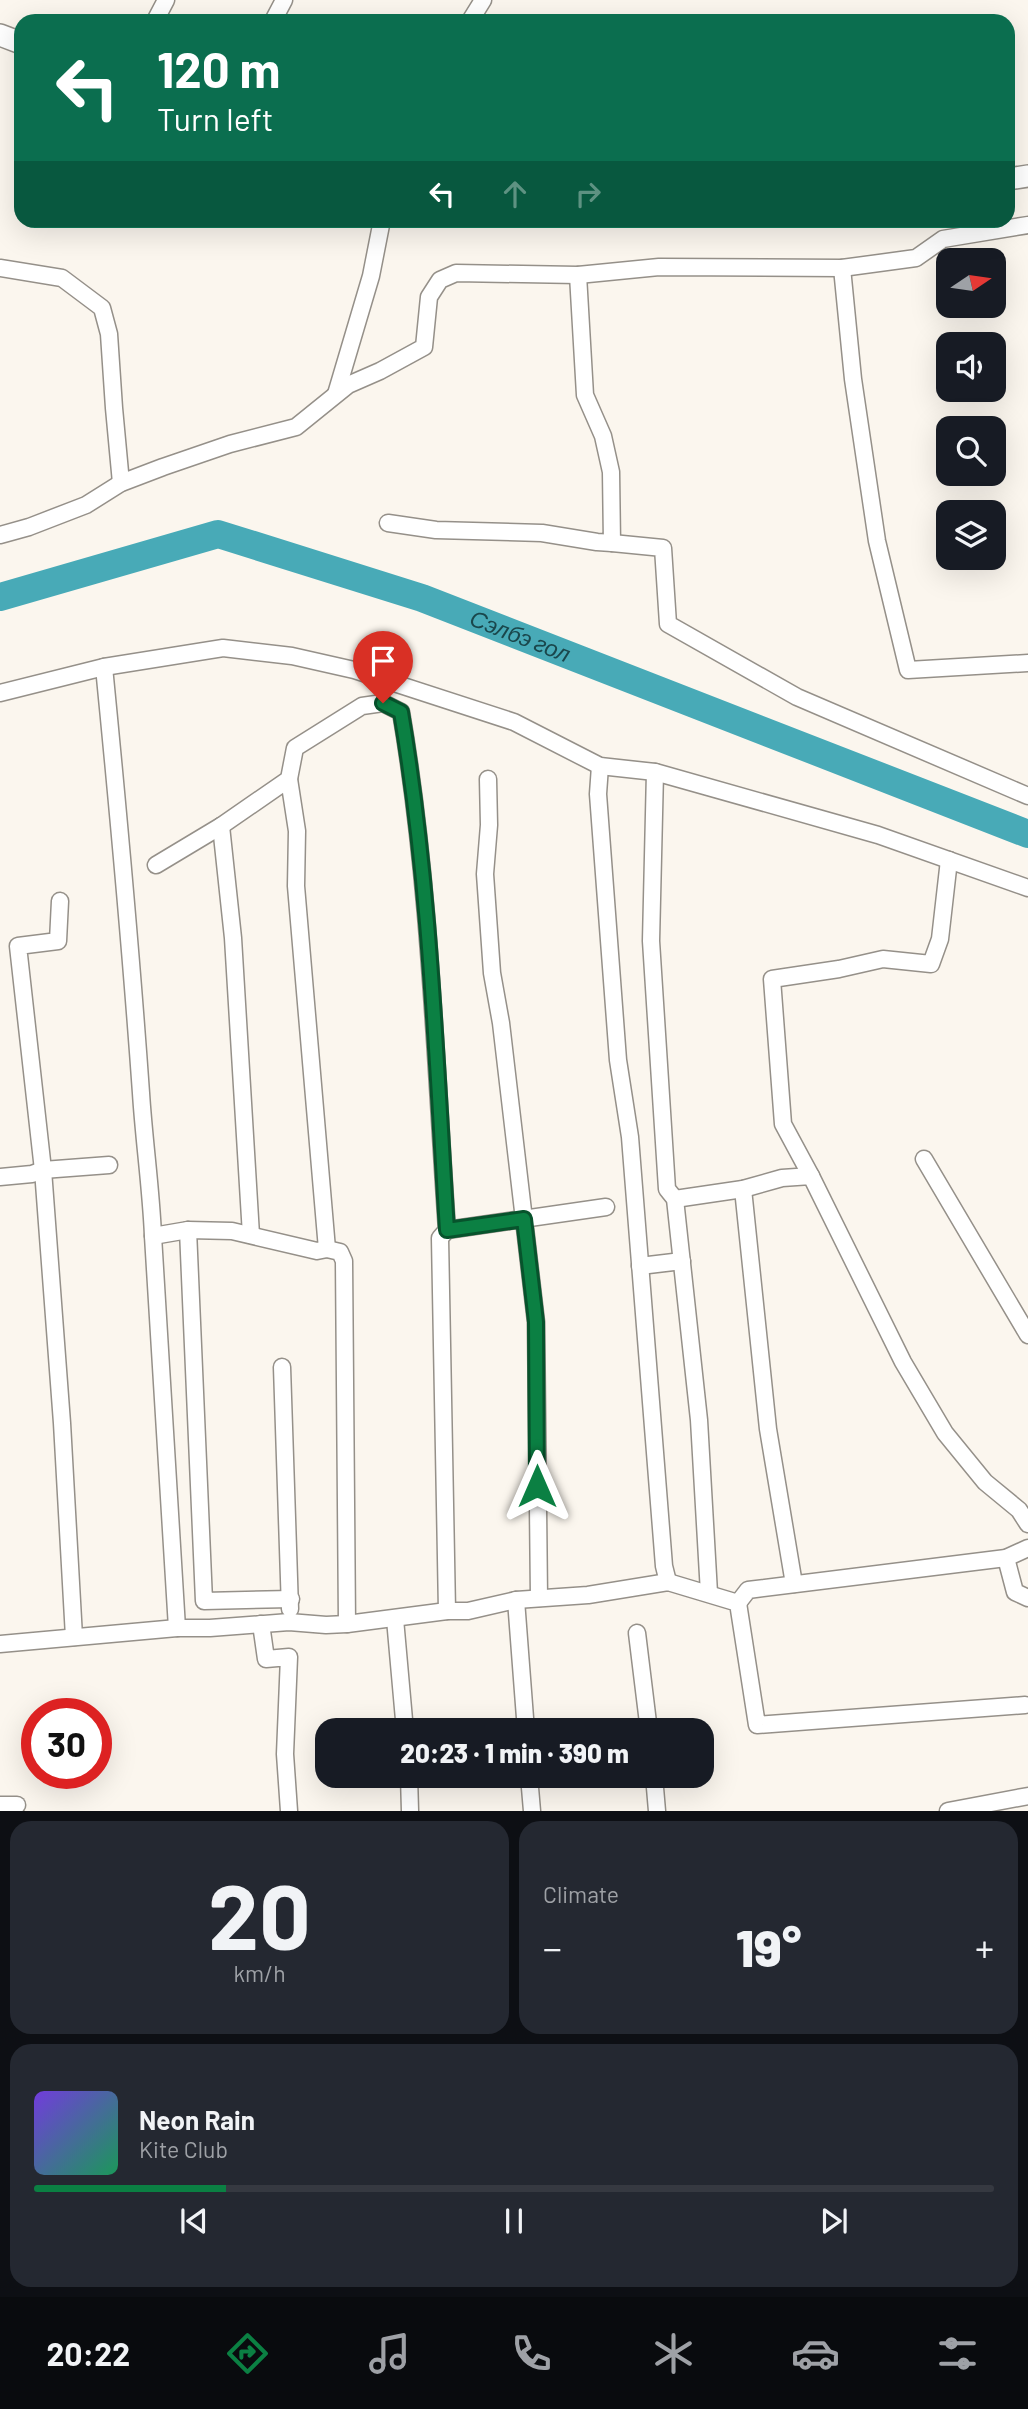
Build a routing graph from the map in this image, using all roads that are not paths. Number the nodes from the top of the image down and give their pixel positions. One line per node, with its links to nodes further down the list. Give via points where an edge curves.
1 (381, 228): 6 (street, via 372,276)
2 (1010, 228): 4 (street, via 943,239 916,258)
3 (0, 268): 7 (street, via 62,278 102,308 109,334)
4 (842, 268): 5 (street, via 660,267); 11 (street, via 877,541 908,670)
5 (578, 275): 6 (street, via 456,273 440,280 429,297 424,347); 10 (street, via 585,395 603,436 611,472)
6 (336, 394): 7 (street, via 296,426)
7 (121, 483): 9 (street, via 86,505)
8 (388, 523): 10 (street)
9 (0, 535)
10 (612, 542): 18 (street, via 663,548 668,624 797,697)
11 (1028, 663)
12 (104, 667): 13 (street); 14 (street, via 223,648 292,656 354,670 514,722); 35 (street)
13 (0, 693)
14 (600, 766): 15 (street); 39 (street, via 598,794 618,1059 630,1137)
15 (655, 772): 20 (street, via 878,835); 30 (street, via 651,941 667,1189)
16 (289, 779): 19 (street); 34 (street, via 295,748 362,706 383,703 401,712 424,905); 37 (street, via 297,831 296,886)
17 (488, 779): 32 (street, via 485,874 492,973)
18 (1028, 796)
19 (221, 825): 21 (street); 36 (street, via 233,938)
20 (949, 860): 22 (street); 27 (street, via 940,939 931,964 883,959 772,979 783,1124)
21 (156, 865)
22 (1028, 888)
23 (61, 901): 26 (street, via 58,941 18,946)
24 (924, 1159): 40 (street)
25 (109, 1165): 26 (street)
26 (43, 1170): 28 (street); 60 (street)
27 (811, 1176): 29 (street); 42 (street, via 903,1362 945,1433)
28 (0, 1177)
29 (743, 1189): 30 (street); 46 (street, via 768,1429)
30 (675, 1199): 38 (street)
31 (606, 1208): 32 (street)
32 (524, 1219): 34 (street); 48 (street, via 536,1322)
33 (188, 1230): 35 (street); 36 (street); 50 (street, via 204,1601)
34 (447, 1230): 53 (street, via 440,1238)
35 (153, 1236): 58 (street)
36 (251, 1236): 37 (street, via 317,1251)
37 (327, 1249): 56 (street, via 340,1252 344,1261)
38 (682, 1261): 39 (street); 47 (street, via 699,1420)
39 (640, 1266): 45 (street)
40 (1028, 1335)
41 (282, 1367): 50 (street)
42 (1028, 1524)
43 (1028, 1548): 44 (street)
44 (1006, 1558): 46 (street); 49 (street, via 1015,1592)
45 (668, 1582): 47 (street); 48 (street)
46 (794, 1584): 52 (street, via 748,1590)
47 (709, 1593): 52 (street)
48 (539, 1598): 51 (street)
49 (1028, 1598)
50 (291, 1599): 55 (street)
51 (516, 1600): 53 (street); 64 (street)
52 (738, 1603): 62 (street, via 757,1725)
53 (447, 1611): 54 (street)
54 (395, 1619): 56 (street); 63 (street)
55 (289, 1622): 56 (street); 57 (street)
56 (347, 1624)
57 (261, 1625): 58 (street); 72 (street, via 266,1659 289,1657 285,1754)
58 (177, 1628): 60 (street)
59 (638, 1633): 65 (street)
60 (74, 1637): 61 (street)
61 (0, 1644)
62 (1025, 1705)
63 (404, 1718)
64 (525, 1718)
65 (648, 1718)
66 (409, 1788): 73 (street)
67 (530, 1788): 74 (street)
68 (655, 1788): 75 (street)
69 (1028, 1796): 76 (street)
70 (0, 1805): 71 (street)
71 (17, 1805)
72 (289, 1811)
73 (410, 1811)
74 (532, 1811)
75 (657, 1811)
76 (948, 1811)

